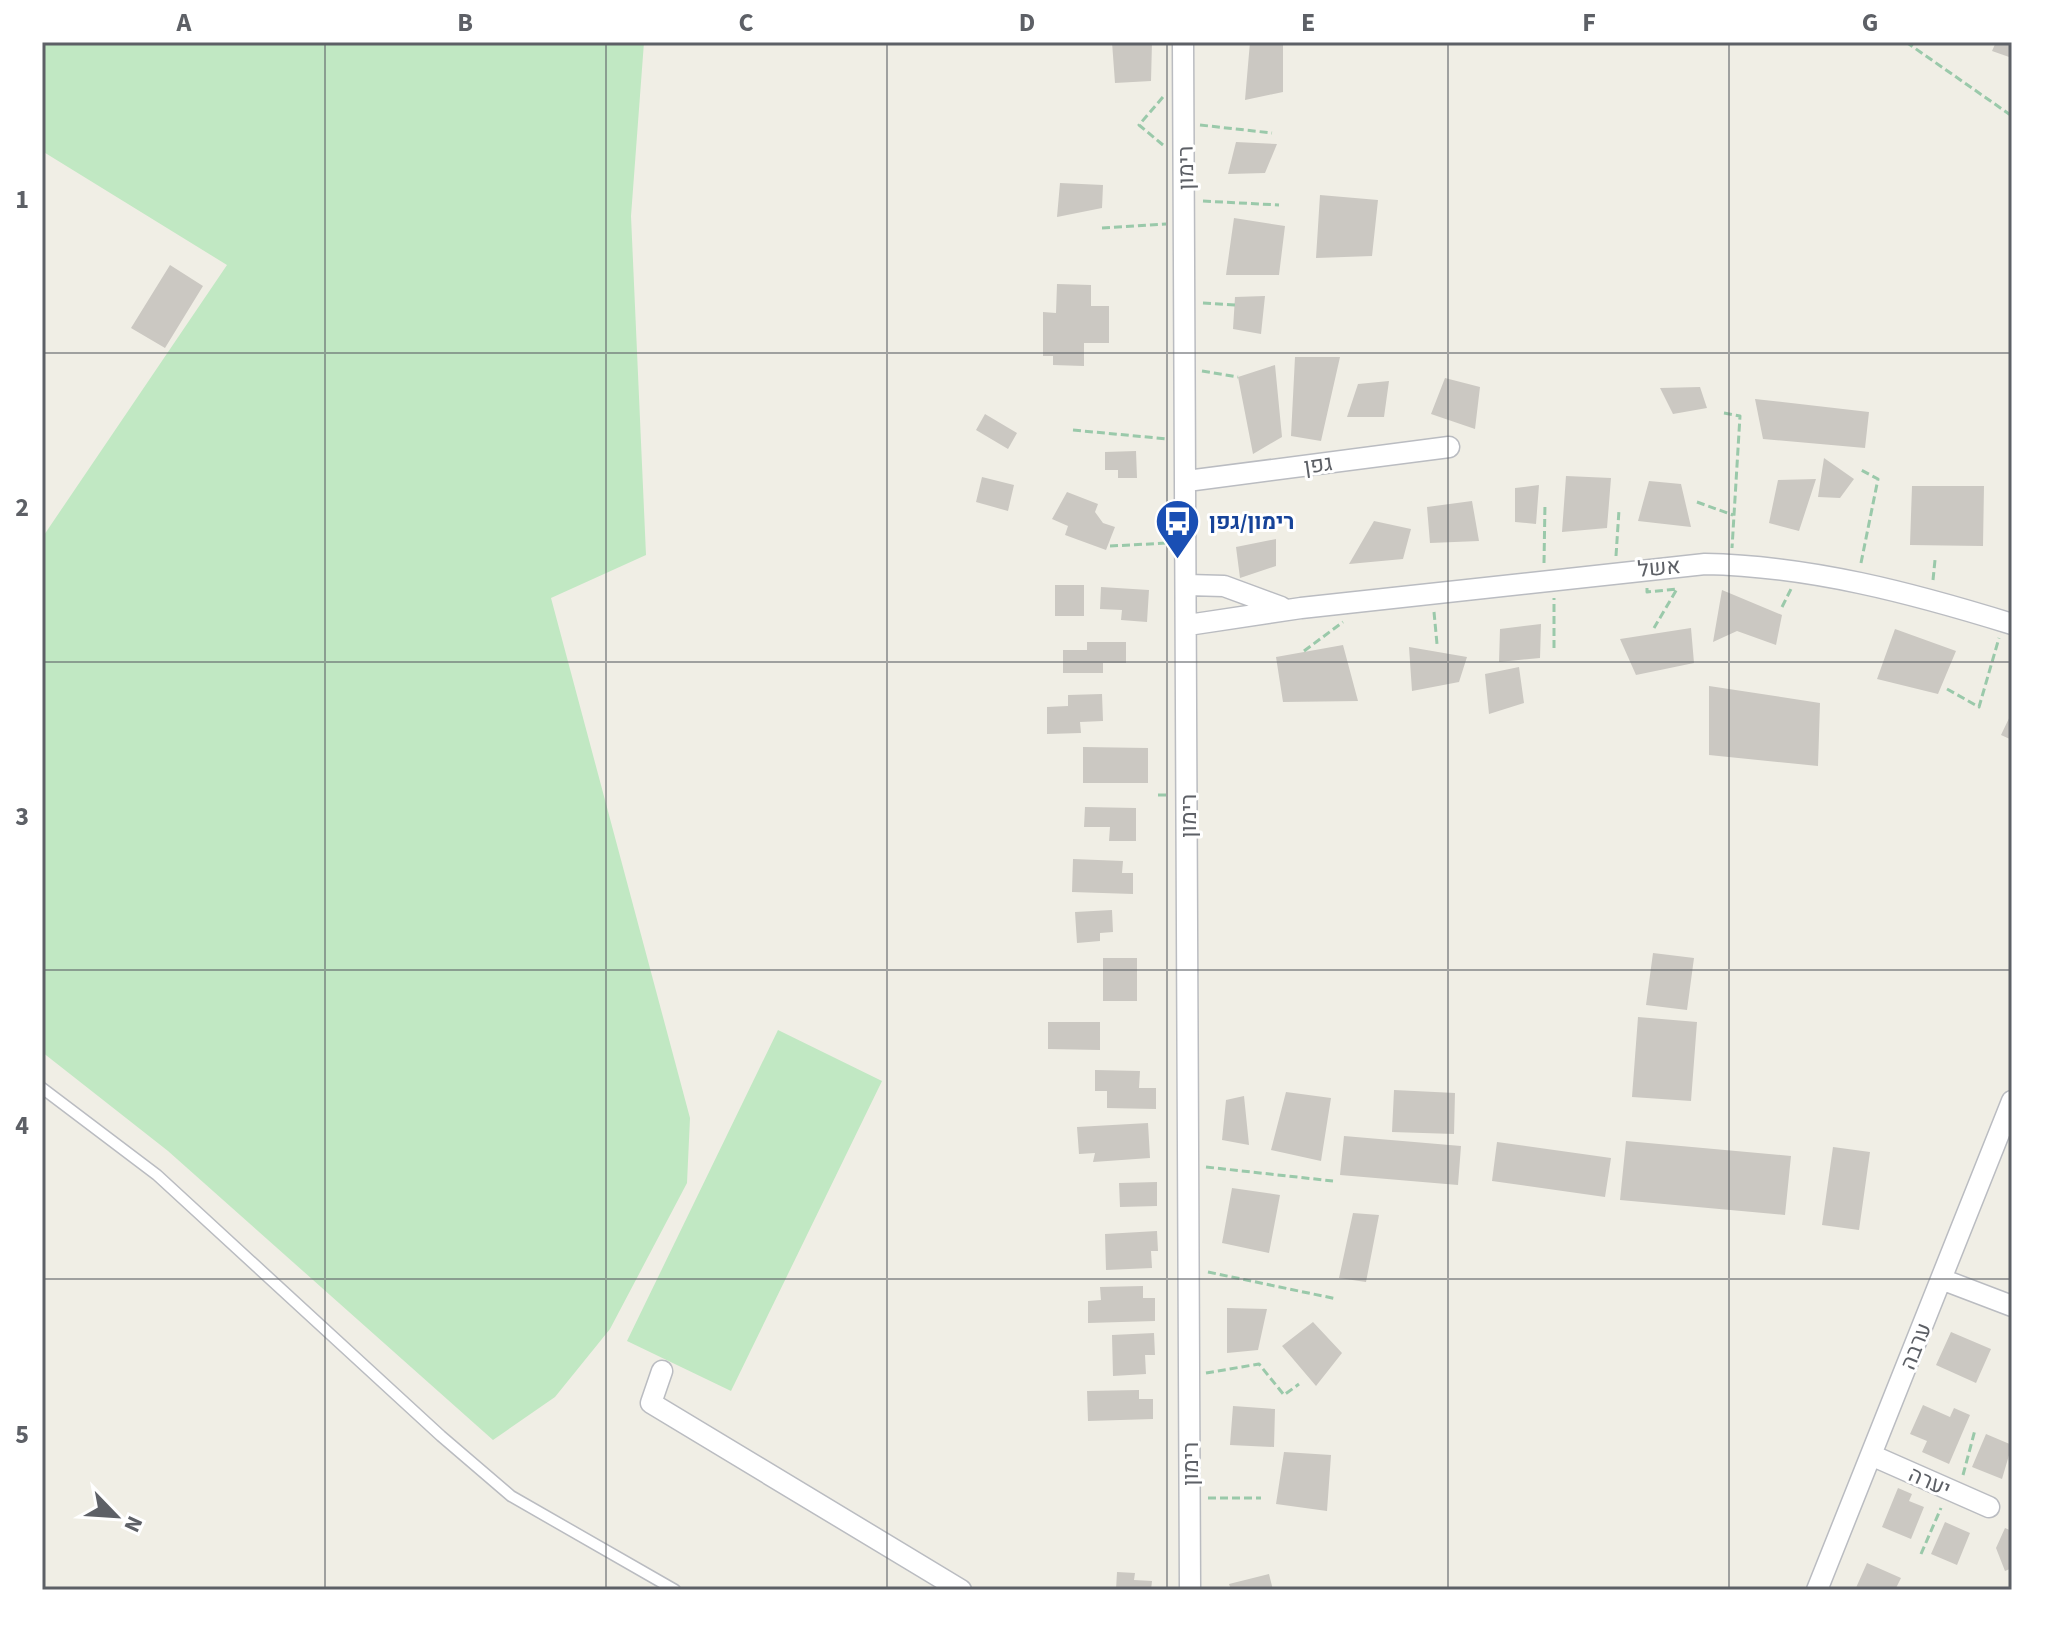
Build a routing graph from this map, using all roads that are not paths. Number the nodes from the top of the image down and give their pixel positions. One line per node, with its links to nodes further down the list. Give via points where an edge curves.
1 (1183, 42): 3 (street, רימון)
2 (1449, 447): 3 (street, גפן)
3 (1187, 481): 4 (street, רימון)
4 (1188, 585): 5 (street, אשל, via 1224,586 1281,607); 7 (street, רימון)
5 (1301, 608): 6 (street, אשל, via 1648,568 1731,564 1857,582); 7 (street, אשל)
6 (2008, 623)
7 (1188, 625): 17 (street, רימון)
8 (42, 1088): 15 (lane, via 157,1175 511,1496)
9 (2012, 1101): 10 (street, ערבה)
10 (1941, 1279): 11 (street); 13 (street, ערבה)
11 (2012, 1306)
12 (662, 1371): 16 (street, via 651,1403)
13 (1871, 1455): 14 (street, יערה); 18 (street, ערבה)
14 (1989, 1507)
15 (675, 1590)
16 (961, 1590)
17 (1190, 1590)
18 (1817, 1590)

